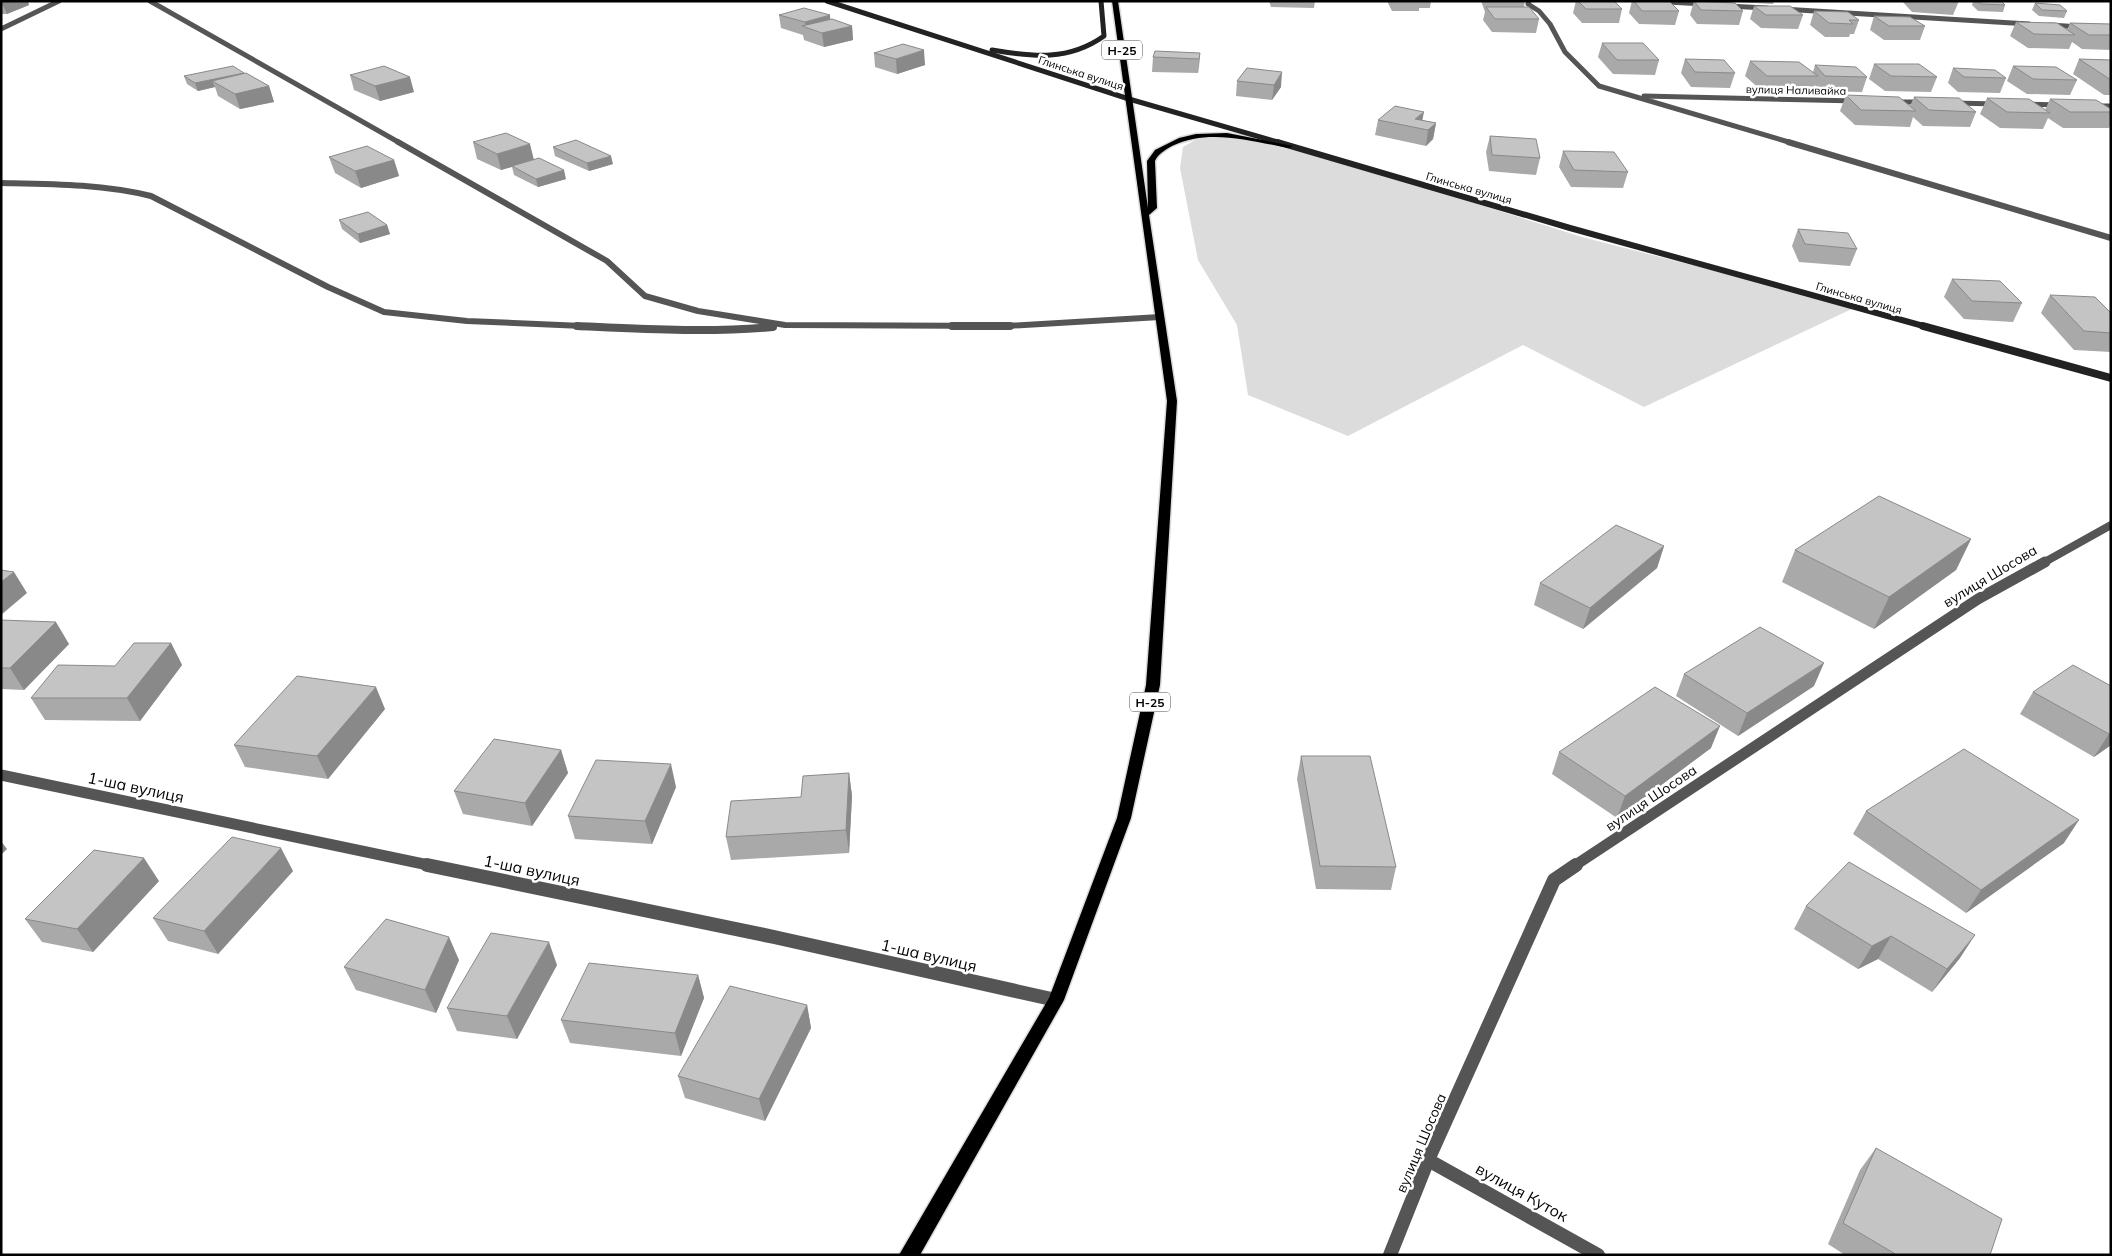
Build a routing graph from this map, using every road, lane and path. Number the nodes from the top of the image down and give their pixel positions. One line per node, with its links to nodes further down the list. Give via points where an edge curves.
1 (59, 1): 13 (street)
2 (150, 1): 31 (street, via 607,261 645,296 698,311)
3 (827, 1): 14 (main road, Глинська вулиця)
4 (1101, 1): 14 (main road, via 1104,36 1089,47 1033,55)
5 (1115, 1): 16 (main road, Н-25)
6 (1529, 1): 15 (street, via 1528,4 1550,24 1565,52 1599,86)
7 (1648, 1): 8 (street)
8 (1709, 5)
9 (1718, 5): 10 (street)
10 (2038, 24)
11 (2047, 25): 12 (street)
12 (2092, 28)
13 (1, 29)
14 (960, 44): 16 (main road, Глинська вулиця)
15 (1630, 96): 17 (street, вулиця Наливайка); 29 (street)
16 (1129, 99): 26 (main road, Глинська вулиця); 28 (main road, Н-25)
17 (1866, 101)
18 (1885, 101): 19 (street)
19 (1934, 102)
20 (1944, 103): 21 (street)
21 (2003, 104)
22 (2013, 104): 23 (street)
23 (2062, 105)
24 (2091, 106): 25 (street)
25 (2111, 106)
26 (1289, 146): 28 (main road, via 1232,135 1203,134 1176,140 1157,152 1151,162 1153,208); 32 (main road, Глинська вулиця, via 1570,228)
27 (1, 183): 31 (street, via 110,187 152,196 328,287 384,312 468,321 652,329 750,329)
28 (1145, 215): 30 (main road, Н-25)
29 (2111, 238)
30 (1160, 317): 31 (street, via 1006,326); 35 (main road, Н-25, via 1172,401 1153,685 1124,818)
31 (785, 325)
32 (2111, 378)
33 (2111, 525): 36 (street, вулиця Шосова, via 1978,598 1554,880)
34 (1, 775): 35 (street, 1-ша вулиця, via 774,937)
35 (1056, 1000): 37 (main road, Н-25)
36 (1428, 1160): 38 (street, вулиця Шосова); 39 (street, вулиця Куток)
37 (909, 1255)
38 (1390, 1255)
39 (1598, 1255)

